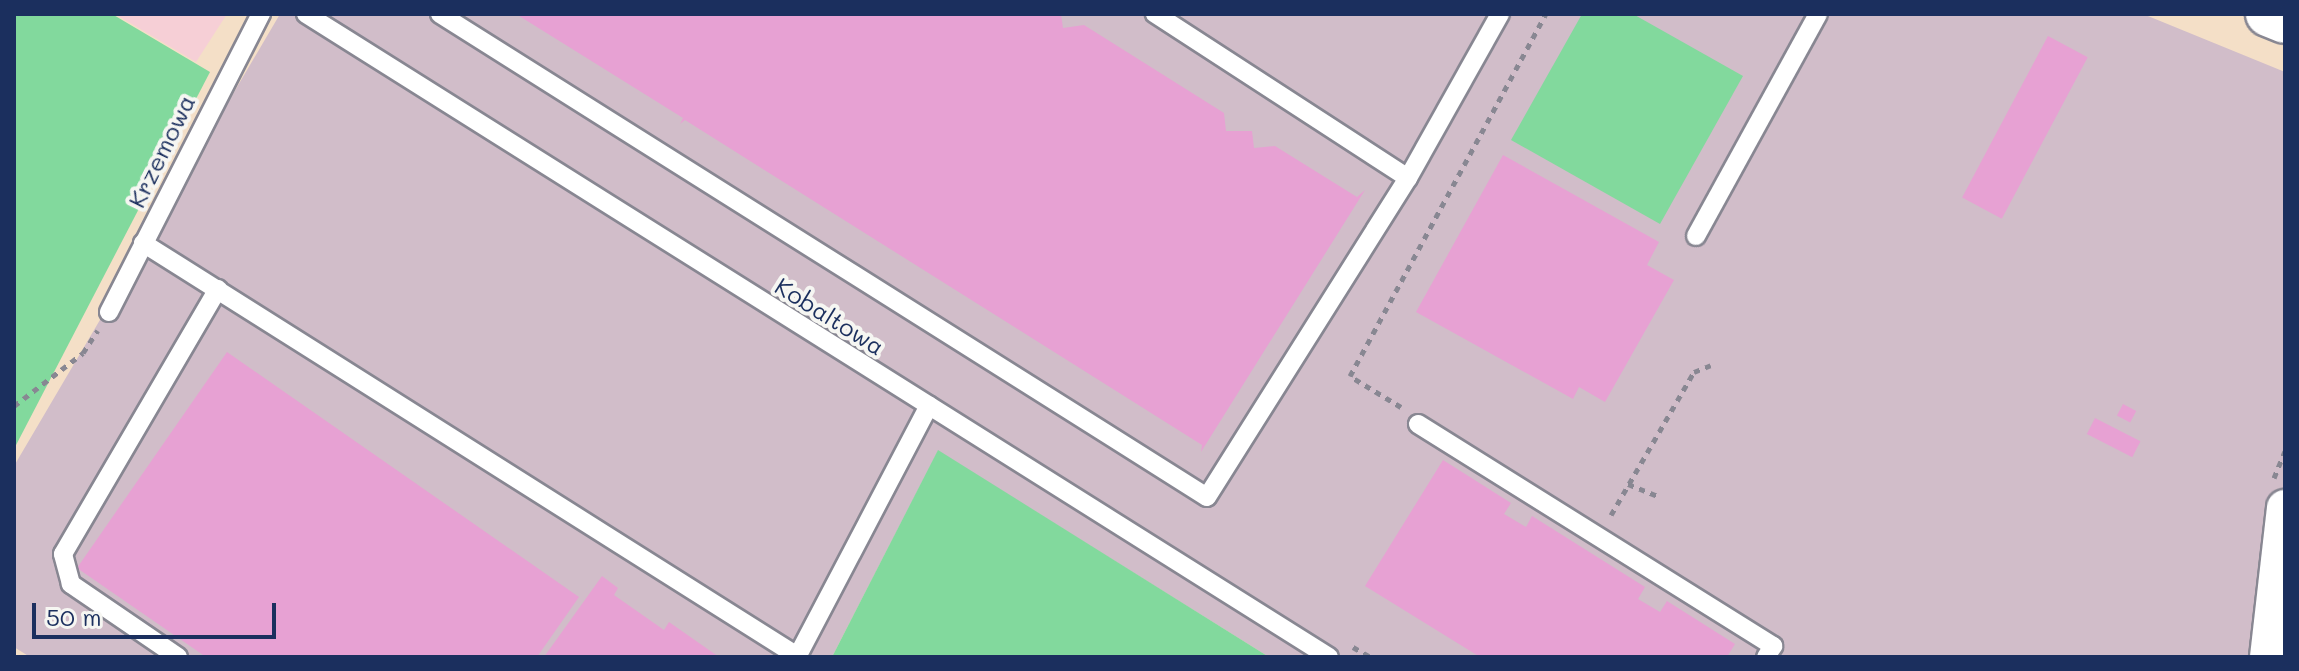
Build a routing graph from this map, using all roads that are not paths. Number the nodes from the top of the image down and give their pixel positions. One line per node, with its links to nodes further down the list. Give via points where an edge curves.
1 (261, 14): 11 (lane, Krzemowa)
2 (306, 14): 14 (lane, Kobaltowa)
3 (440, 14): 9 (lane, via 1207,497)
4 (1155, 14): 9 (lane)
5 (1500, 14): 9 (lane)
6 (1818, 14): 10 (lane)
7 (2268, 14): 8 (street)
8 (2285, 21)
9 (1408, 178)
10 (1696, 236)
11 (143, 243): 12 (lane); 13 (lane, Krzemowa)
12 (218, 289): 17 (lane); 18 (lane, via 63,554 71,584)
13 (109, 312)
14 (929, 406): 17 (lane); 19 (lane, Kobaltowa)
15 (1418, 424): 20 (lane, via 1773,646)
16 (2285, 508): 21 (street)
17 (797, 656)
18 (178, 657)
19 (1329, 657)
20 (1766, 657)
21 (2268, 657)

